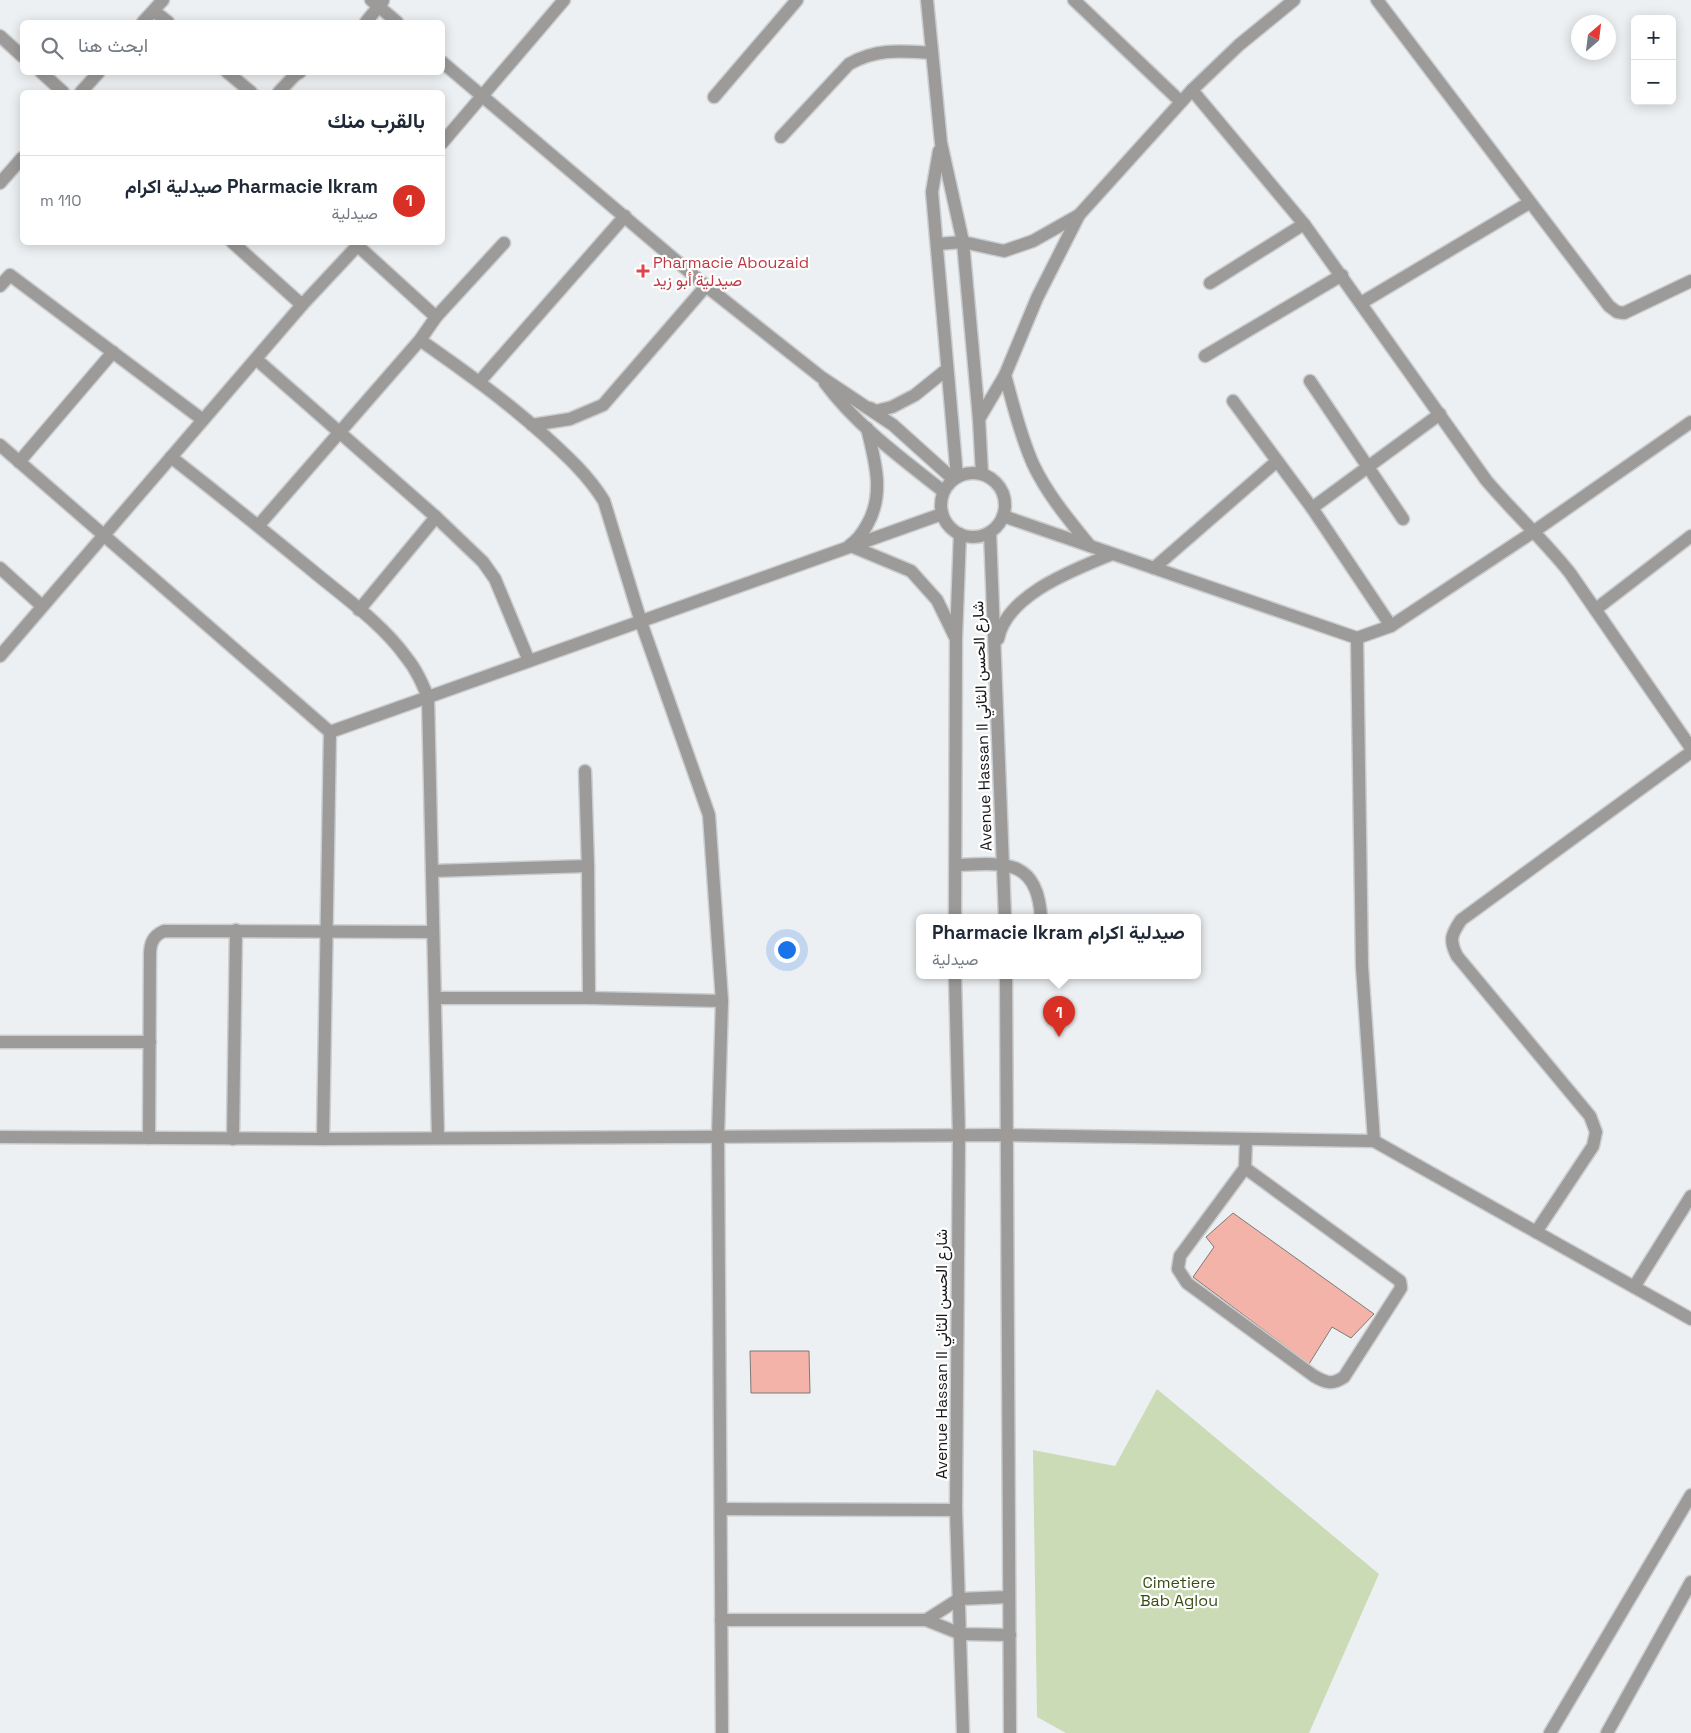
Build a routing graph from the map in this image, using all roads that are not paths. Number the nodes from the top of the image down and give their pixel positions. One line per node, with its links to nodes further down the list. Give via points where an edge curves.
1 (163, 0): 9 (street)
2 (564, 0): 27 (street)
3 (797, 0): 28 (street)
4 (927, 0): 15 (street)
5 (1074, 0): 29 (street)
6 (1294, 0): 26 (street)
7 (1377, 0): 35 (street)
8 (377, 2): 12 (street); 13 (street)
9 (154, 11): 10 (street); 11 (street)
10 (145, 20)
11 (165, 20)
12 (367, 20)
13 (394, 20)
14 (0, 36): 16 (street)
15 (932, 53): 30 (street, via 892,50 849,64); 32 (street)
16 (20, 54)
17 (445, 65): 27 (street)
18 (43, 75): 22 (street)
19 (96, 75): 23 (street)
20 (231, 75): 24 (street)
21 (297, 75): 25 (street)
22 (61, 90)
23 (83, 90)
24 (249, 90)
25 (282, 90)
26 (1192, 90): 29 (street); 38 (street)
27 (481, 95): 31 (street); 37 (street)
28 (714, 97)
29 (1181, 102): 36 (street)
30 (780, 137)
31 (445, 139)
32 (941, 143): 39 (street); 41 (street, via 932,192)
33 (20, 160): 34 (street)
34 (0, 183)
35 (1529, 203): 46 (street, via 1596,291 1618,312 1624,313); 50 (street)
36 (1080, 215): 39 (street, via 1034,241 1004,251); 58 (street, via 1037,298)
37 (624, 216): 49 (street); 60 (street)
38 (1304, 224): 45 (street); 47 (street)
39 (963, 242): 41 (street); 65 (street)
40 (504, 244): 52 (street)
41 (938, 244): 57 (street)
42 (238, 245): 51 (street)
43 (359, 245): 51 (street)
44 (361, 245): 52 (street)
45 (1342, 275): 50 (street); 55 (street)
46 (1691, 281)
47 (1210, 283)
48 (0, 286): 54 (street, via 10,275)
49 (706, 286): 59 (street); 68 (street, via 603,405 570,419)
50 (1361, 303): 64 (street)
51 (302, 305): 56 (street)
52 (436, 317): 53 (street)
53 (420, 340): 60 (street); 70 (street)
54 (113, 352): 66 (street); 74 (street)
55 (1205, 356)
56 (256, 358): 66 (street); 70 (street)
57 (946, 370): 63 (street, via 915,395 892,408 876,411); 77 (street)
58 (1005, 375): 65 (street); 90 (street, via 1033,464 1047,490)
59 (821, 377): 63 (street); 69 (street, via 834,396)
60 (480, 381): 68 (street)
61 (1310, 381): 75 (street)
62 (1233, 401): 73 (street)
63 (864, 404): 77 (street)
64 (1440, 414): 75 (street); 86 (street, via 1486,480)
65 (979, 419): 76 (street)
66 (203, 420): 72 (street)
67 (1691, 422): 86 (street)
68 (532, 425): 98 (street, via 577,466 604,501)
69 (867, 428): 78 (street); 91 (street, via 877,468 877,500 872,516 857,541)
70 (340, 432): 81 (street); 84 (street)
71 (0, 445): 74 (street)
72 (171, 457): 84 (street); 88 (street)
73 (1277, 461): 79 (street); 94 (street)
74 (19, 462): 88 (street)
75 (1368, 469): 79 (street); 83 (street)
76 (982, 474): 77 (street, via 969,473); 82 (street, via 992,479 1003,493)
77 (955, 478): 78 (street)
78 (943, 491): 80 (street)
79 (1312, 508): 99 (street)
80 (942, 514): 87 (street, via 952,530); 91 (street)
81 (436, 516): 97 (street); 104 (street, via 483,562 495,579)
82 (1003, 516): 85 (street); 90 (street)
83 (1403, 519)
84 (258, 526): 97 (street)
85 (990, 532): 87 (street, via 975,537); 102 (street, Avenue Hassan II شارع الحسن الثاني)
86 (1533, 532): 96 (street, via 1550,548); 99 (street)
87 (960, 534): 100 (street, Avenue Hassan II شارع الحسن الثاني)
88 (104, 535): 95 (street); 106 (street)
89 (1691, 536): 96 (street)
90 (1090, 546): 92 (street)
91 (846, 548): 98 (street); 100 (street, via 911,571 938,600)
92 (1112, 554): 94 (street); 102 (street, via 1060,576 1025,599 1000,628)
93 (0, 568): 95 (street)
94 (1154, 568): 101 (street)
95 (42, 606): 103 (street)
96 (1596, 608): 107 (street)
97 (359, 610): 105 (street, via 406,656)
98 (641, 622): 104 (street); 124 (street, via 709,815)
99 (1391, 626): 101 (street)
100 (956, 638): 111 (street, Avenue Hassan II شارع الحسن الثاني)
101 (1357, 638): 136 (street, via 1362,966)
102 (996, 649): 110 (street, Avenue Hassan II شارع الحسن الثاني)
103 (0, 656)
104 (529, 661): 105 (street)
105 (428, 697): 106 (street); 113 (street)
106 (330, 732): 118 (street)
107 (1691, 748)
108 (1691, 752): 139 (street, via 1461,920 1453,931 1451,944 1457,956 1590,1116 1596,1132 1593,1146)
109 (585, 771): 112 (street)
110 (1004, 863): 111 (street); 115 (street, Avenue Hassan II شارع الحسن الثاني); 116 (street, via 1034,885 1040,898)
111 (956, 865): 114 (street, Avenue Hassan II شارع الحسن الثاني)
112 (588, 866): 113 (street); 123 (street)
113 (432, 871): 119 (street)
114 (956, 914)
115 (1005, 914)
116 (1041, 914)
117 (236, 930): 118 (street); 126 (street, via 164,930 153,939 150,955); 133 (street)
118 (326, 931): 119 (street); 134 (street)
119 (434, 932): 122 (street)
120 (955, 979): 129 (street, Avenue Hassan II شارع الحسن الثاني)
121 (1006, 979): 127 (street)
122 (435, 998): 123 (street); 132 (street)
123 (589, 998): 124 (street)
124 (722, 1001): 128 (street)
125 (0, 1042): 126 (street)
126 (150, 1042): 131 (street)
127 (1008, 1135): 129 (street); 135 (street); 146 (street)
128 (718, 1136): 129 (street); 132 (street); 143 (street)
129 (958, 1136): 144 (street, Avenue Hassan II شارع الحسن الثاني)
130 (0, 1137): 131 (street)
131 (149, 1138): 133 (street)
132 (438, 1138): 134 (street)
133 (233, 1139): 134 (street)
134 (322, 1140)
135 (1246, 1140): 136 (street); 137 (street)
136 (1374, 1141): 139 (street)
137 (1245, 1168): 137 (street, via 1400,1281 1400,1288 1338,1382 1328,1384 1314,1376 1187,1283 1178,1269 1180,1256)
138 (1691, 1196): 140 (street)
139 (1536, 1232): 140 (street)
140 (1634, 1287): 141 (street)
141 (1691, 1319)
142 (1691, 1495): 155 (street)
143 (721, 1509): 144 (street); 148 (street)
144 (956, 1510): 147 (street, Avenue Hassan II شارع الحسن الثاني)
145 (1691, 1582): 156 (street)
146 (1008, 1597): 147 (street); 151 (street)
147 (959, 1599): 149 (street); 150 (street, Avenue Hassan II شارع الحسن الثاني)
148 (721, 1620): 149 (street); 152 (street)
149 (926, 1620): 150 (street)
150 (961, 1634): 151 (street); 153 (street, Avenue Hassan II شارع الحسن الثاني)
151 (1010, 1635): 154 (street)
152 (722, 1733)
153 (963, 1733)
154 (1010, 1733)
155 (1550, 1733)
156 (1607, 1733)

